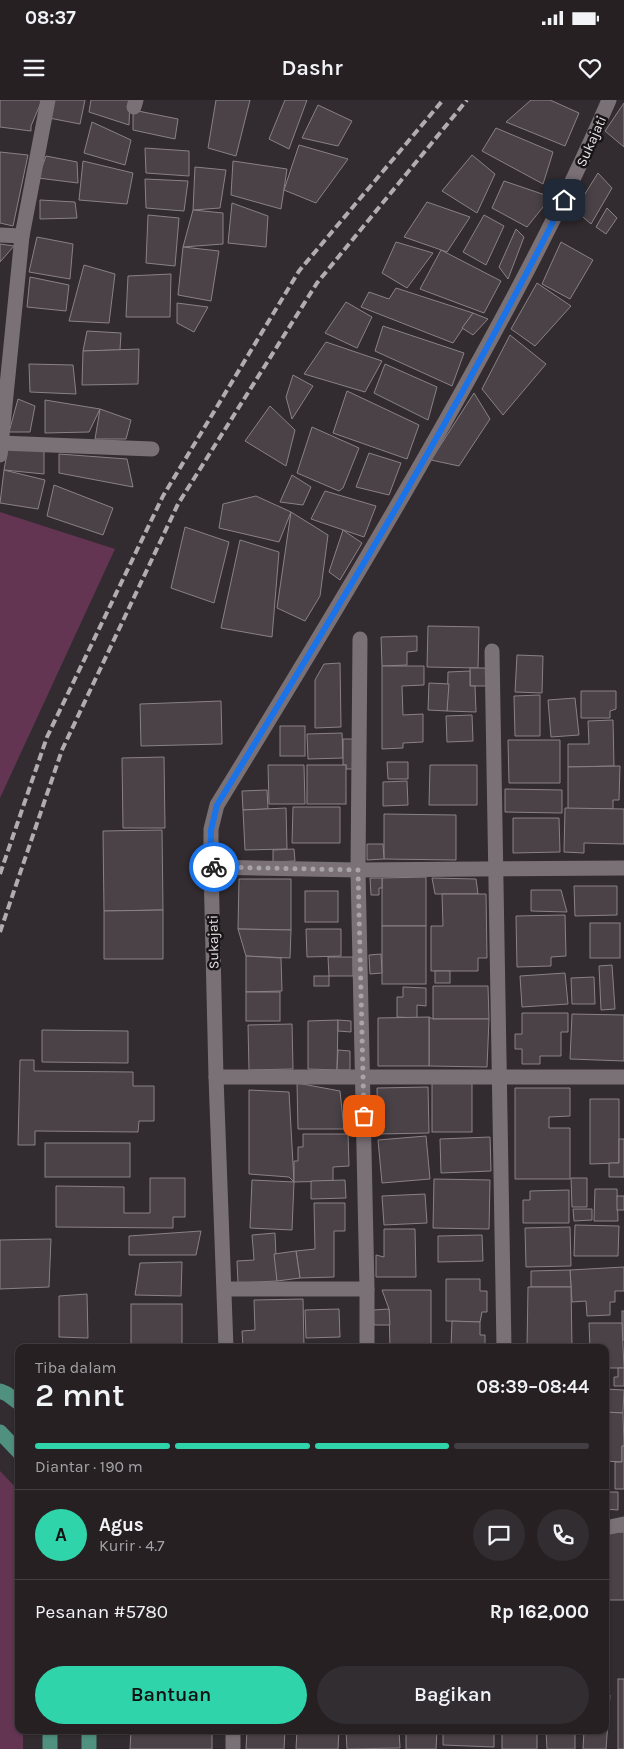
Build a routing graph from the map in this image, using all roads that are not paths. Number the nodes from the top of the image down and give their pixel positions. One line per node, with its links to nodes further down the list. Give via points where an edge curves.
1 (48, 100): 4 (street)
2 (609, 100): 9 (street, Sukajati, via 532,264 471,376 377,542 217,805 211,830)
3 (0, 235): 4 (street)
4 (22, 236): 5 (street)
5 (0, 447): 6 (street)
6 (152, 449)
7 (360, 639): 12 (street)
8 (492, 652): 11 (street)
9 (211, 867): 12 (street); 14 (street, Sukajati)
10 (624, 868): 11 (street)
11 (496, 869): 12 (street); 13 (street)
12 (358, 870): 15 (street)
13 (501, 1076): 15 (street); 16 (street); 21 (street)
14 (216, 1077): 15 (street); 17 (street, Sukajati)
15 (363, 1077): 18 (street)
16 (624, 1077)
17 (225, 1289): 18 (street); 19 (street, Sukajati)
18 (367, 1289): 20 (street)
19 (226, 1344)
20 (367, 1344)
21 (504, 1344)
22 (0, 1391): 23 (main road)
23 (15, 1400)
24 (0, 1432): 25 (main road)
25 (15, 1448)
26 (624, 1524): 27 (street)
27 (609, 1527)
28 (50, 1734): 31 (main road)
29 (90, 1734): 32 (main road)
30 (233, 1734): 33 (street)
31 (50, 1749)
32 (89, 1749)
33 (234, 1749)

